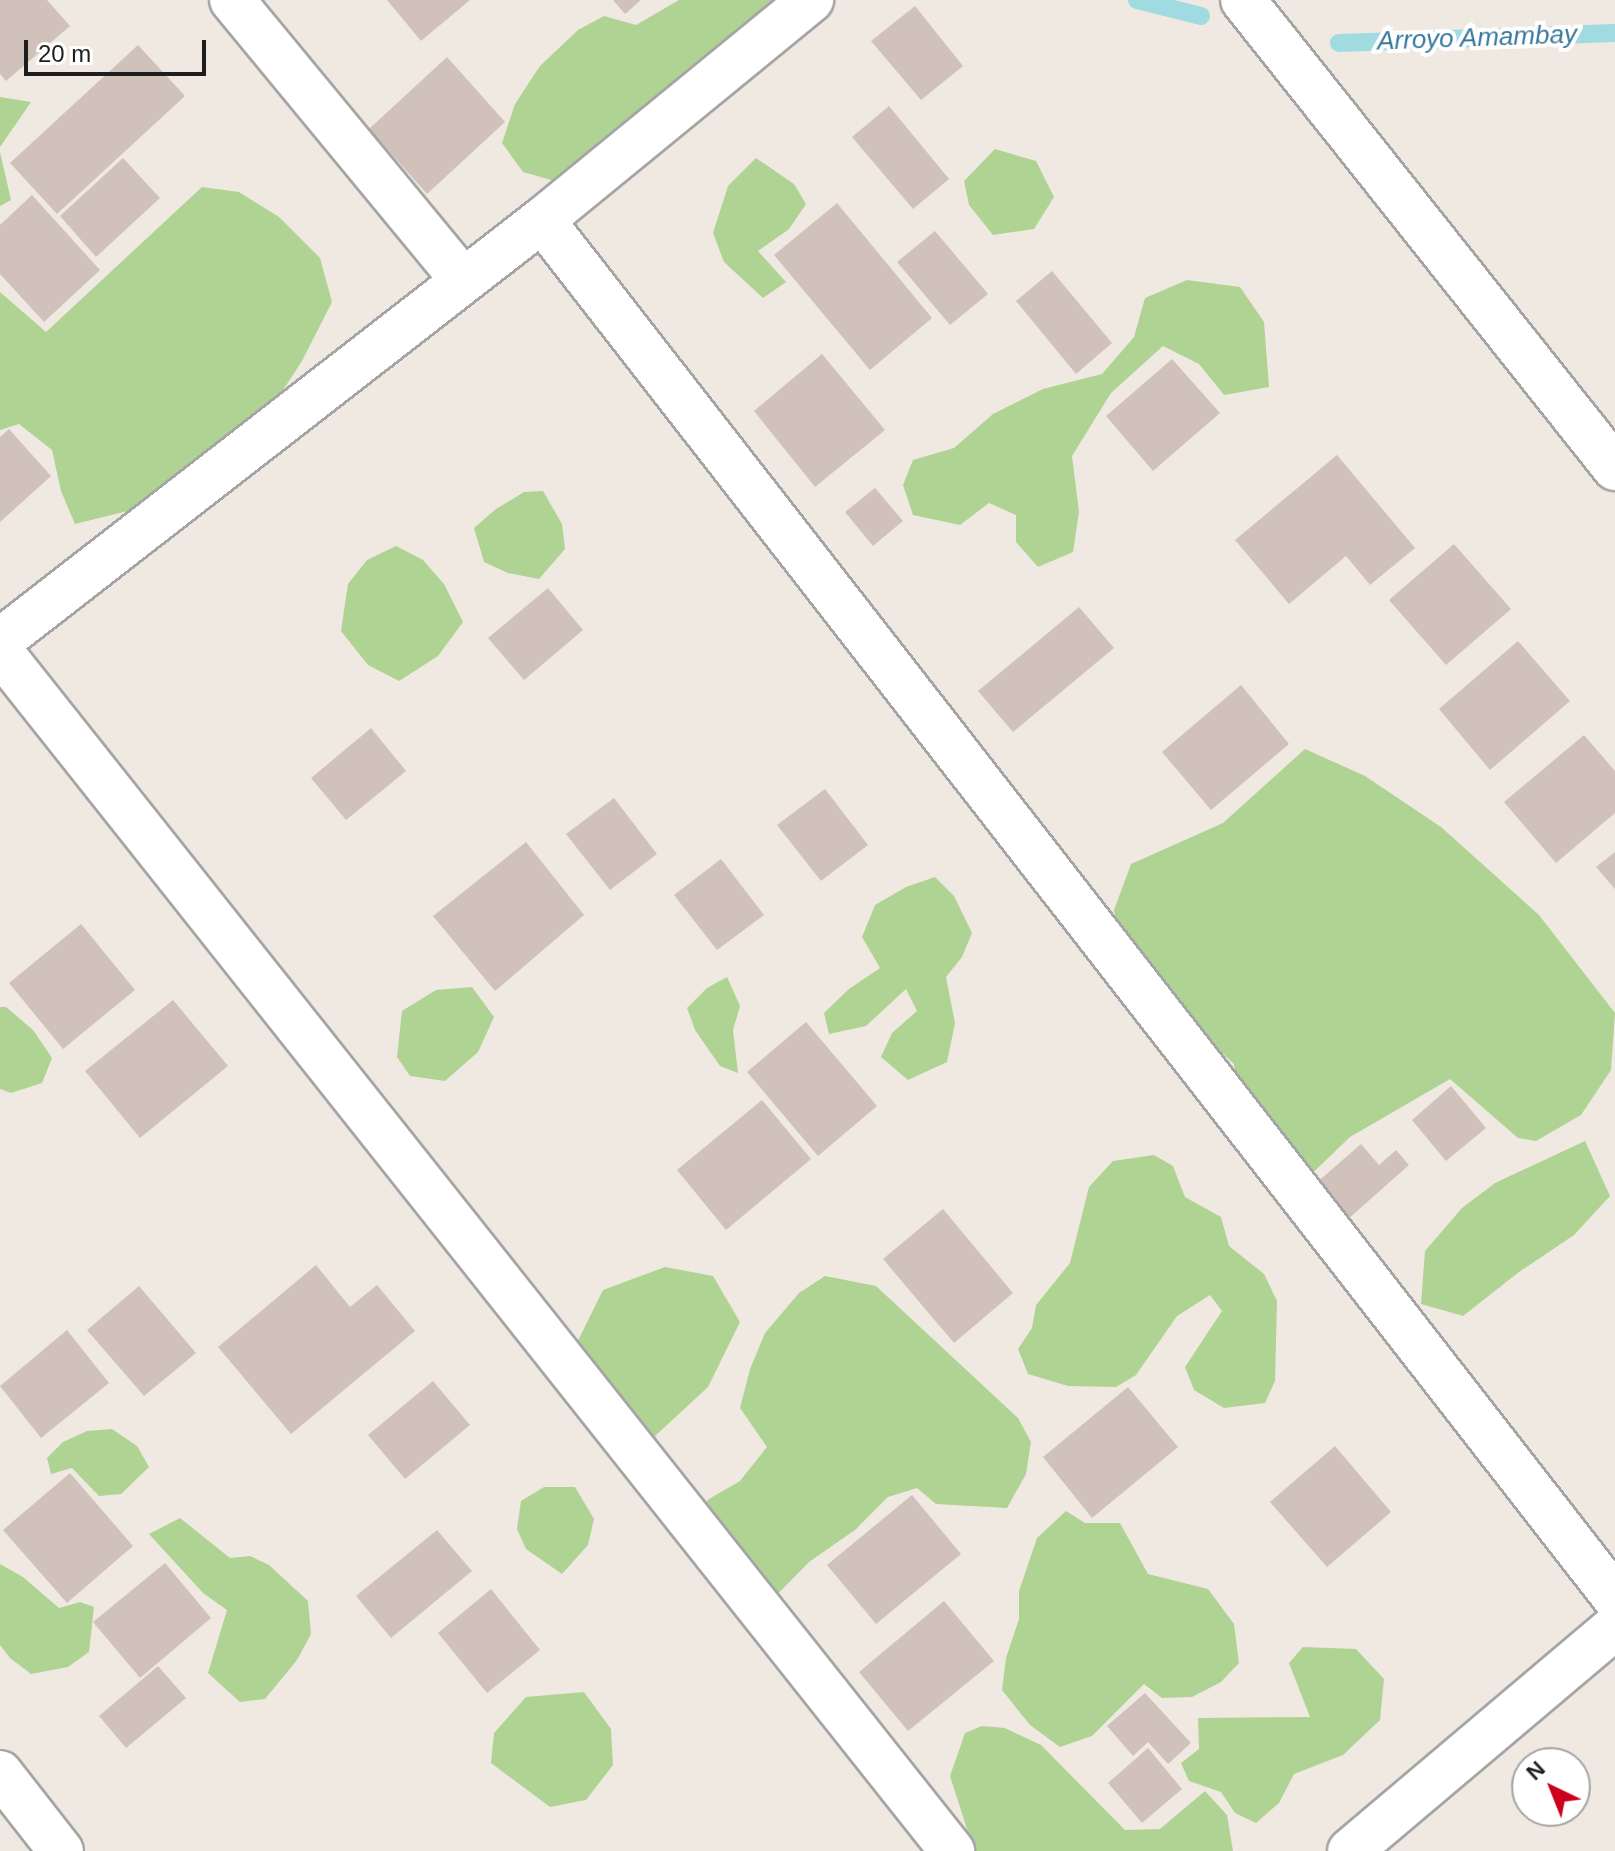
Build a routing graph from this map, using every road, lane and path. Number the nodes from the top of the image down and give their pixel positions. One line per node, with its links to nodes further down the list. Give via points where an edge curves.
1 (232, 0): 5 (street)
2 (811, 0): 4 (street)
3 (1243, 0): 6 (street)
4 (542, 220): 5 (street); 9 (street)
5 (463, 280): 7 (street)
6 (1615, 468)
7 (0, 641)
8 (0, 651): 13 (street)
9 (1615, 1598)
10 (1615, 1627): 14 (street)
11 (0, 1773): 12 (street)
12 (61, 1851)
13 (952, 1851)
14 (1350, 1851)

